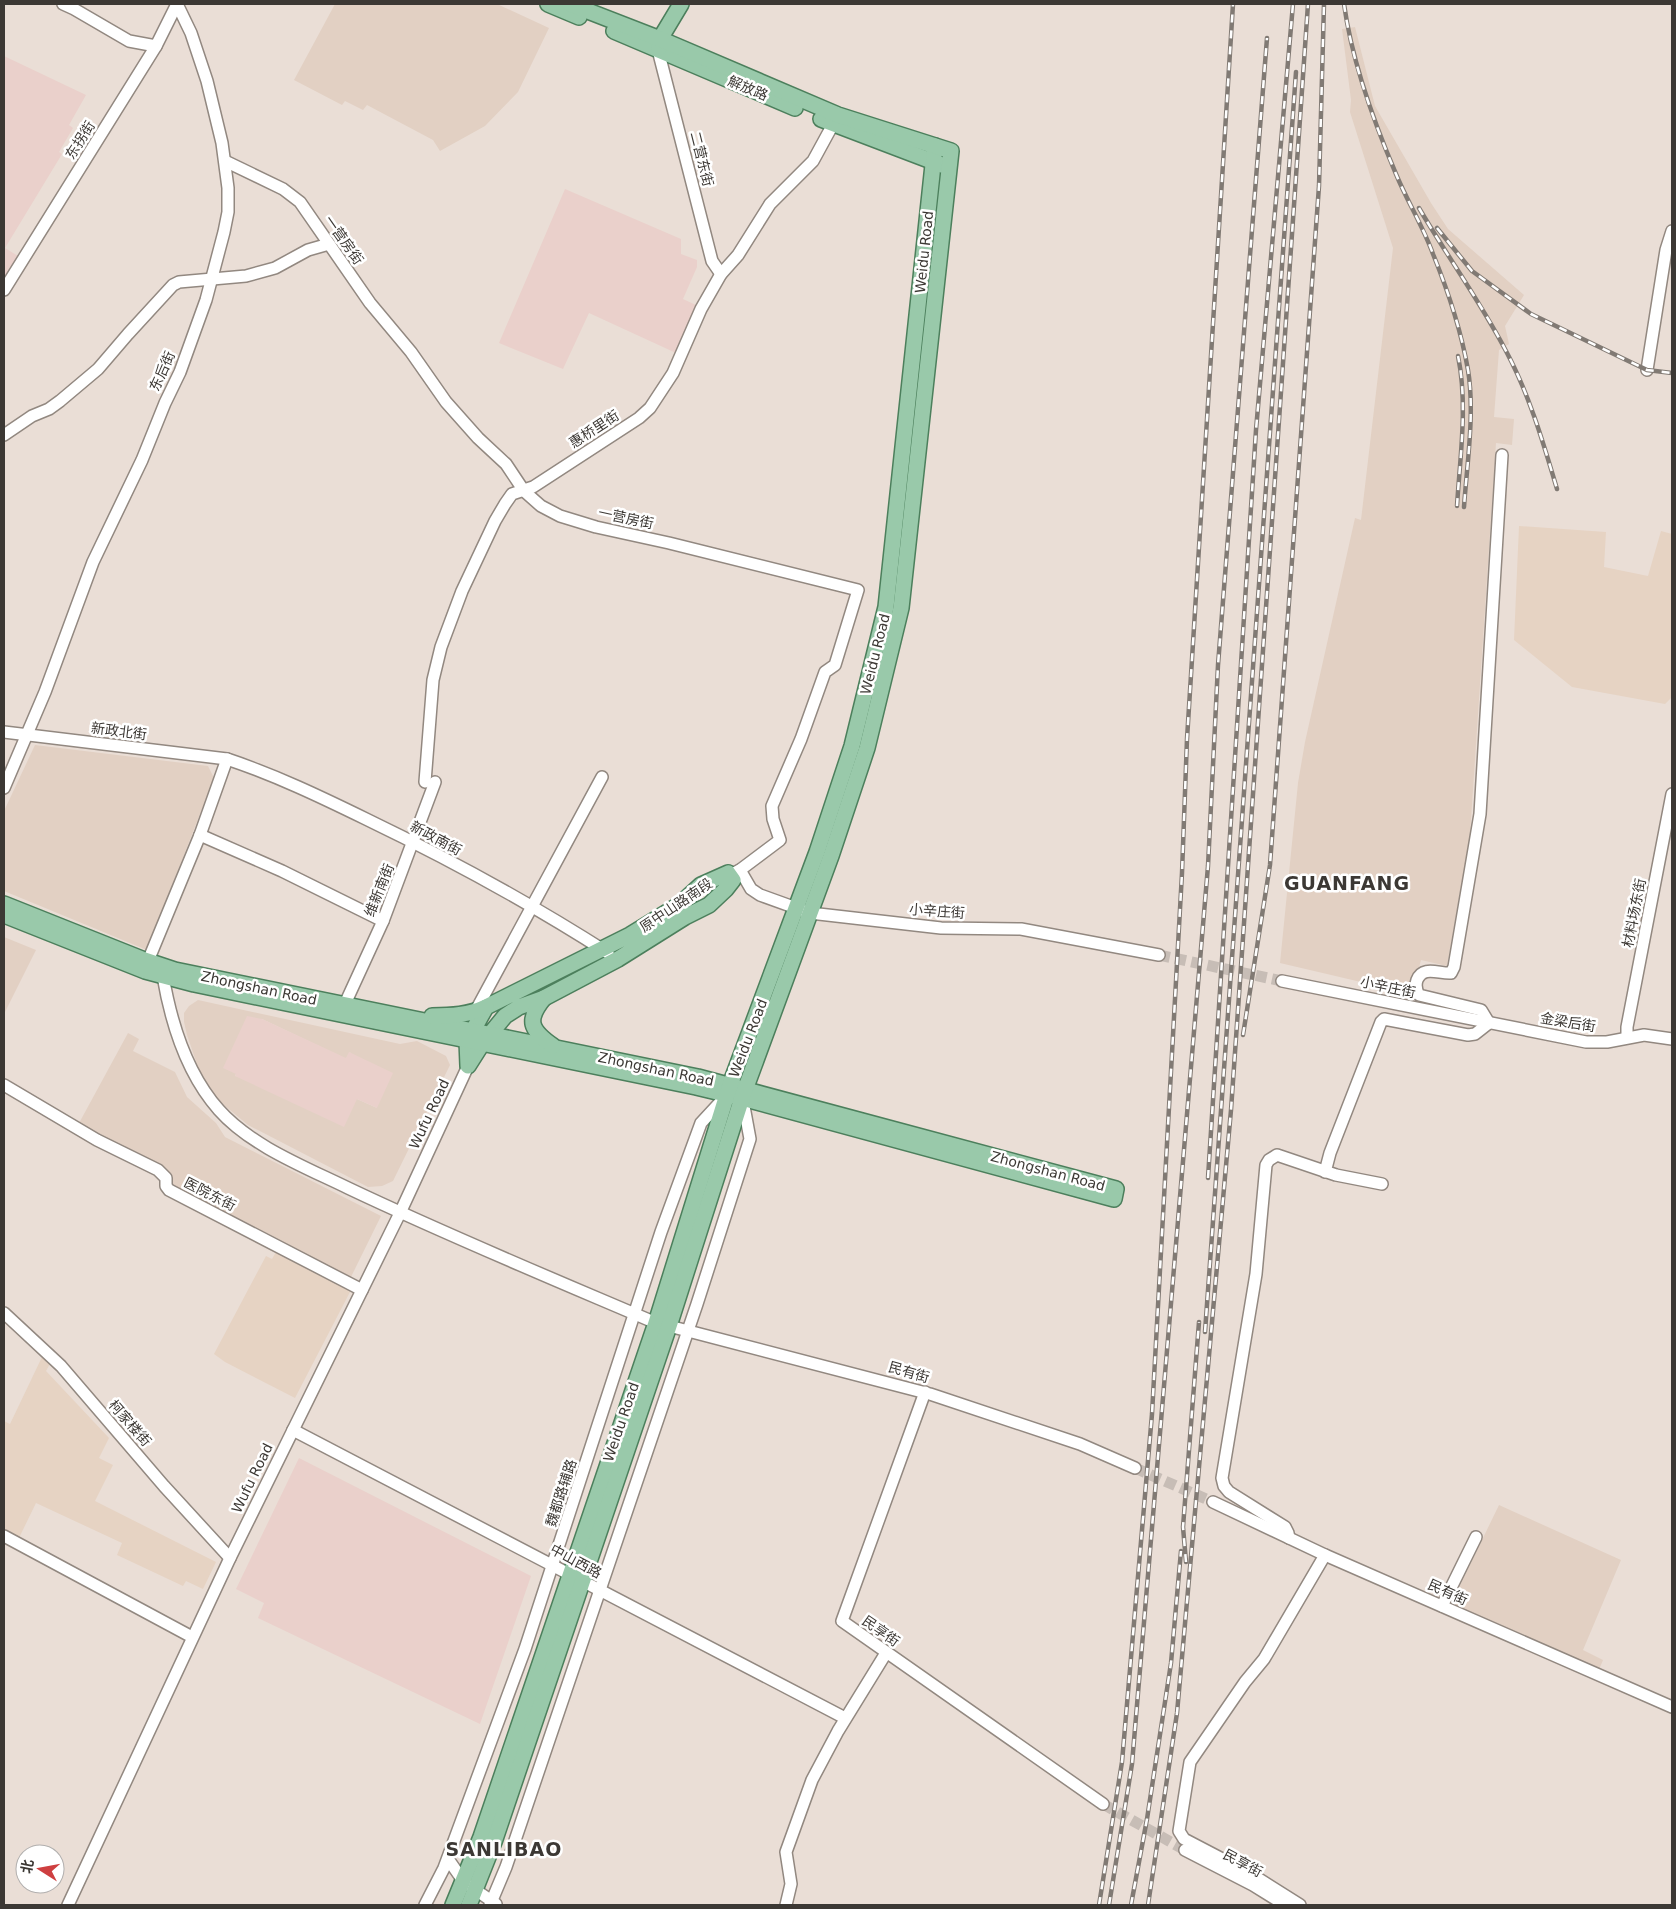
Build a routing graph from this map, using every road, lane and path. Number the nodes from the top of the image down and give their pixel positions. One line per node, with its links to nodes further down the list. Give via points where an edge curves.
1 (63, 4): 7 (street, via 129,41)
2 (177, 4): 7 (street, 东拐街); 11 (street, 东后街, via 191,33 207,81)
3 (548, 4): 6 (main road, 解放路)
4 (570, 4): 6 (main road, 解放路)
5 (681, 4): 6 (main road)
6 (659, 44): 8 (main road, 解放路); 16 (street, 二营东街, via 712,261)
7 (156, 46): 18 (street, 东拐街)
8 (836, 119): 9 (main road, 解放路); 12 (main road, 解放路); 16 (street, 惠桥里街, via 813,162 770,204 738,255)
9 (935, 146): 10 (main road, 解放路); 12 (main road, Weidu Road)
10 (951, 151): 13 (main road, Weidu Road)
11 (226, 160): 15 (street, 一营房街, via 294,197); 17 (street, 东后街, via 228,212)
12 (933, 162): 13 (main road, 解放路); 35 (main road, Weidu Road, via 886,606 852,746 817,852)
13 (949, 167): 35 (main road, Weidu Road, via 901,608 867,748)
14 (1672, 231): 19 (street, via 1666,250)
15 (329, 244): 17 (street, via 308,250 275,268 246,276); 22 (street, 一营房街, via 446,402 506,464)
16 (721, 274): 22 (street, 惠桥里街, via 701,309 673,373 650,408)
17 (211, 279): 20 (street, via 173,285 98,369 49,409); 24 (street, 东后街, via 180,372 93,562)
18 (4, 290)
19 (1647, 370)
20 (4, 434)
21 (1502, 454): 48 (street, via 1480,814 1454,966 1451,973 1422,972 1416,986 1419,995 1481,1010)
22 (524, 491): 27 (street, 惠桥里街, via 512,494 495,520 462,591 441,647 433,680); 32 (street, 一营房街, via 549,511 590,526 858,590 835,665 826,672 772,806 772,818 780,840)
23 (4, 732): 24 (street, 新政北街)
24 (27, 736): 25 (street, 新政北街); 28 (street, 东后街)
25 (229, 760): 30 (street); 31 (street, 新政南街, via 320,797)
26 (602, 777): 34 (street)
27 (430, 782): 31 (street, 维新南街)
28 (4, 788)
29 (1672, 794): 50 (street, 材料场东街)
30 (200, 835): 37 (street); 41 (street)
31 (414, 843): 34 (street, 新政南街); 37 (street, 维新南街)
32 (735, 873): 35 (street, 小辛庄街, via 760,896); 38 (main road, 原中山路南段, via 701,885 678,906); 40 (main road, 原中山路南段, via 726,890 709,905)
33 (4, 904): 41 (main road, Zhongshan Road)
34 (532, 906): 38 (street, 新政南街); 46 (street)
35 (803, 911): 39 (street, 小辛庄街, via 942,928 1021,929); 56 (main road, Weidu Road)
36 (4, 915): 42 (main road, Zhongshan Road)
37 (383, 921): 45 (street, 维新南街)
38 (604, 950): 40 (street, 新政南街); 46 (main road, 原中山路南段)
39 (1158, 955)
40 (618, 959): 44 (main road, 原中山路南段)
41 (148, 962): 45 (main road, Zhongshan Road)
42 (163, 976): 49 (main road, Zhongshan Road); 59 (street, 民有街, via 168,1003 191,1066 220,1111 274,1151)
43 (1282, 980): 48 (street, 小辛庄街)
44 (544, 998): 51 (main road, 原中山路南段, via 505,1016); 53 (main road, via 533,1014 534,1030)
45 (344, 1006): 47 (main road, Zhongshan Road)
46 (480, 1010): 47 (main road, 原中山路南段, via 448,1016); 49 (main road)
47 (394, 1016): 49 (main road, Zhongshan Road)
48 (1489, 1023): 50 (street, 金梁后街, via 1586,1042 1607,1042); 57 (street, via 1475,1034 1468,1035 1384,1019 1380,1022)
49 (470, 1036): 51 (main road, Zhongshan Road); 54 (main road)
50 (1627, 1037): 52 (street, 金梁后街)
51 (487, 1039): 53 (main road, Zhongshan Road); 54 (main road, 原中山路南段); 56 (main road, Zhongshan Road)
52 (1672, 1039)
53 (556, 1048): 56 (main road, Zhongshan Road)
54 (468, 1066): 59 (street, Wufu Road)
55 (4, 1085): 60 (street, 医院东街, via 102,1143 158,1170 166,1178 169,1190)
56 (736, 1091): 56 (main road, Zhongshan Road, via 1114,1199 1116,1189); 62 (street, 魏都路辅路, via 701,1123); 63 (main road, Weidu Road); 64 (street, via 750,1140)
57 (1325, 1172): 58 (street); 70 (street, via 1277,1155 1266,1166 1256,1274 1222,1478 1229,1492 1285,1527)
58 (1382, 1184)
59 (400, 1213): 60 (street, Wufu Road); 62 (street, 民有街)
60 (362, 1290): 66 (street, Wufu Road)
61 (4, 1313): 73 (street, 柯家楼街, via 61,1366)
62 (635, 1314): 63 (street, 民有街); 74 (street, 魏都路辅路)
63 (663, 1324): 64 (street, 民有街); 75 (main road, Weidu Road)
64 (688, 1331): 65 (street, 民有街); 76 (street)
65 (925, 1392): 67 (street, 民有街, via 1080,1444); 79 (street, 民享街, via 842,1621)
66 (293, 1430): 73 (street, Wufu Road); 74 (street, 中山西路)
67 (1135, 1468)
68 (1213, 1502): 70 (street, 民有街)
69 (1476, 1536): 77 (street)
70 (1289, 1538): 72 (street, 民有街)
71 (5, 1541): 78 (street)
72 (1325, 1555): 77 (street, 民有街); 93 (street, via 1264,1659 1190,1762 1179,1831 1184,1839 1251,1874)
73 (230, 1558): 78 (street, Wufu Road)
74 (552, 1565): 75 (street, 中山西路); 84 (street, 魏都路辅路)
75 (576, 1578): 76 (street, 中山西路); 85 (main road, Weidu Road, via 494,1842)
76 (600, 1590): 81 (street, 中山西路); 86 (street)
77 (1442, 1606): 80 (street, 民有街)
78 (192, 1637): 87 (street, Wufu Road)
79 (886, 1653): 81 (street); 82 (street, 民享街)
80 (1672, 1707)
81 (845, 1718): 91 (street, via 812,1780 791,1836 786,1852 791,1884)
82 (1102, 1804)
83 (1185, 1850): 92 (street, 民享街, via 1253,1884)
84 (448, 1859): 85 (street); 88 (street, 魏都路辅路)
85 (469, 1886): 86 (street); 89 (main road, Weidu Road); 90 (main road, Weidu Road)
86 (493, 1904)
87 (68, 1905)
88 (425, 1905)
89 (454, 1905)
90 (469, 1905)
91 (786, 1905)
92 (1285, 1905)
93 (1300, 1905)

